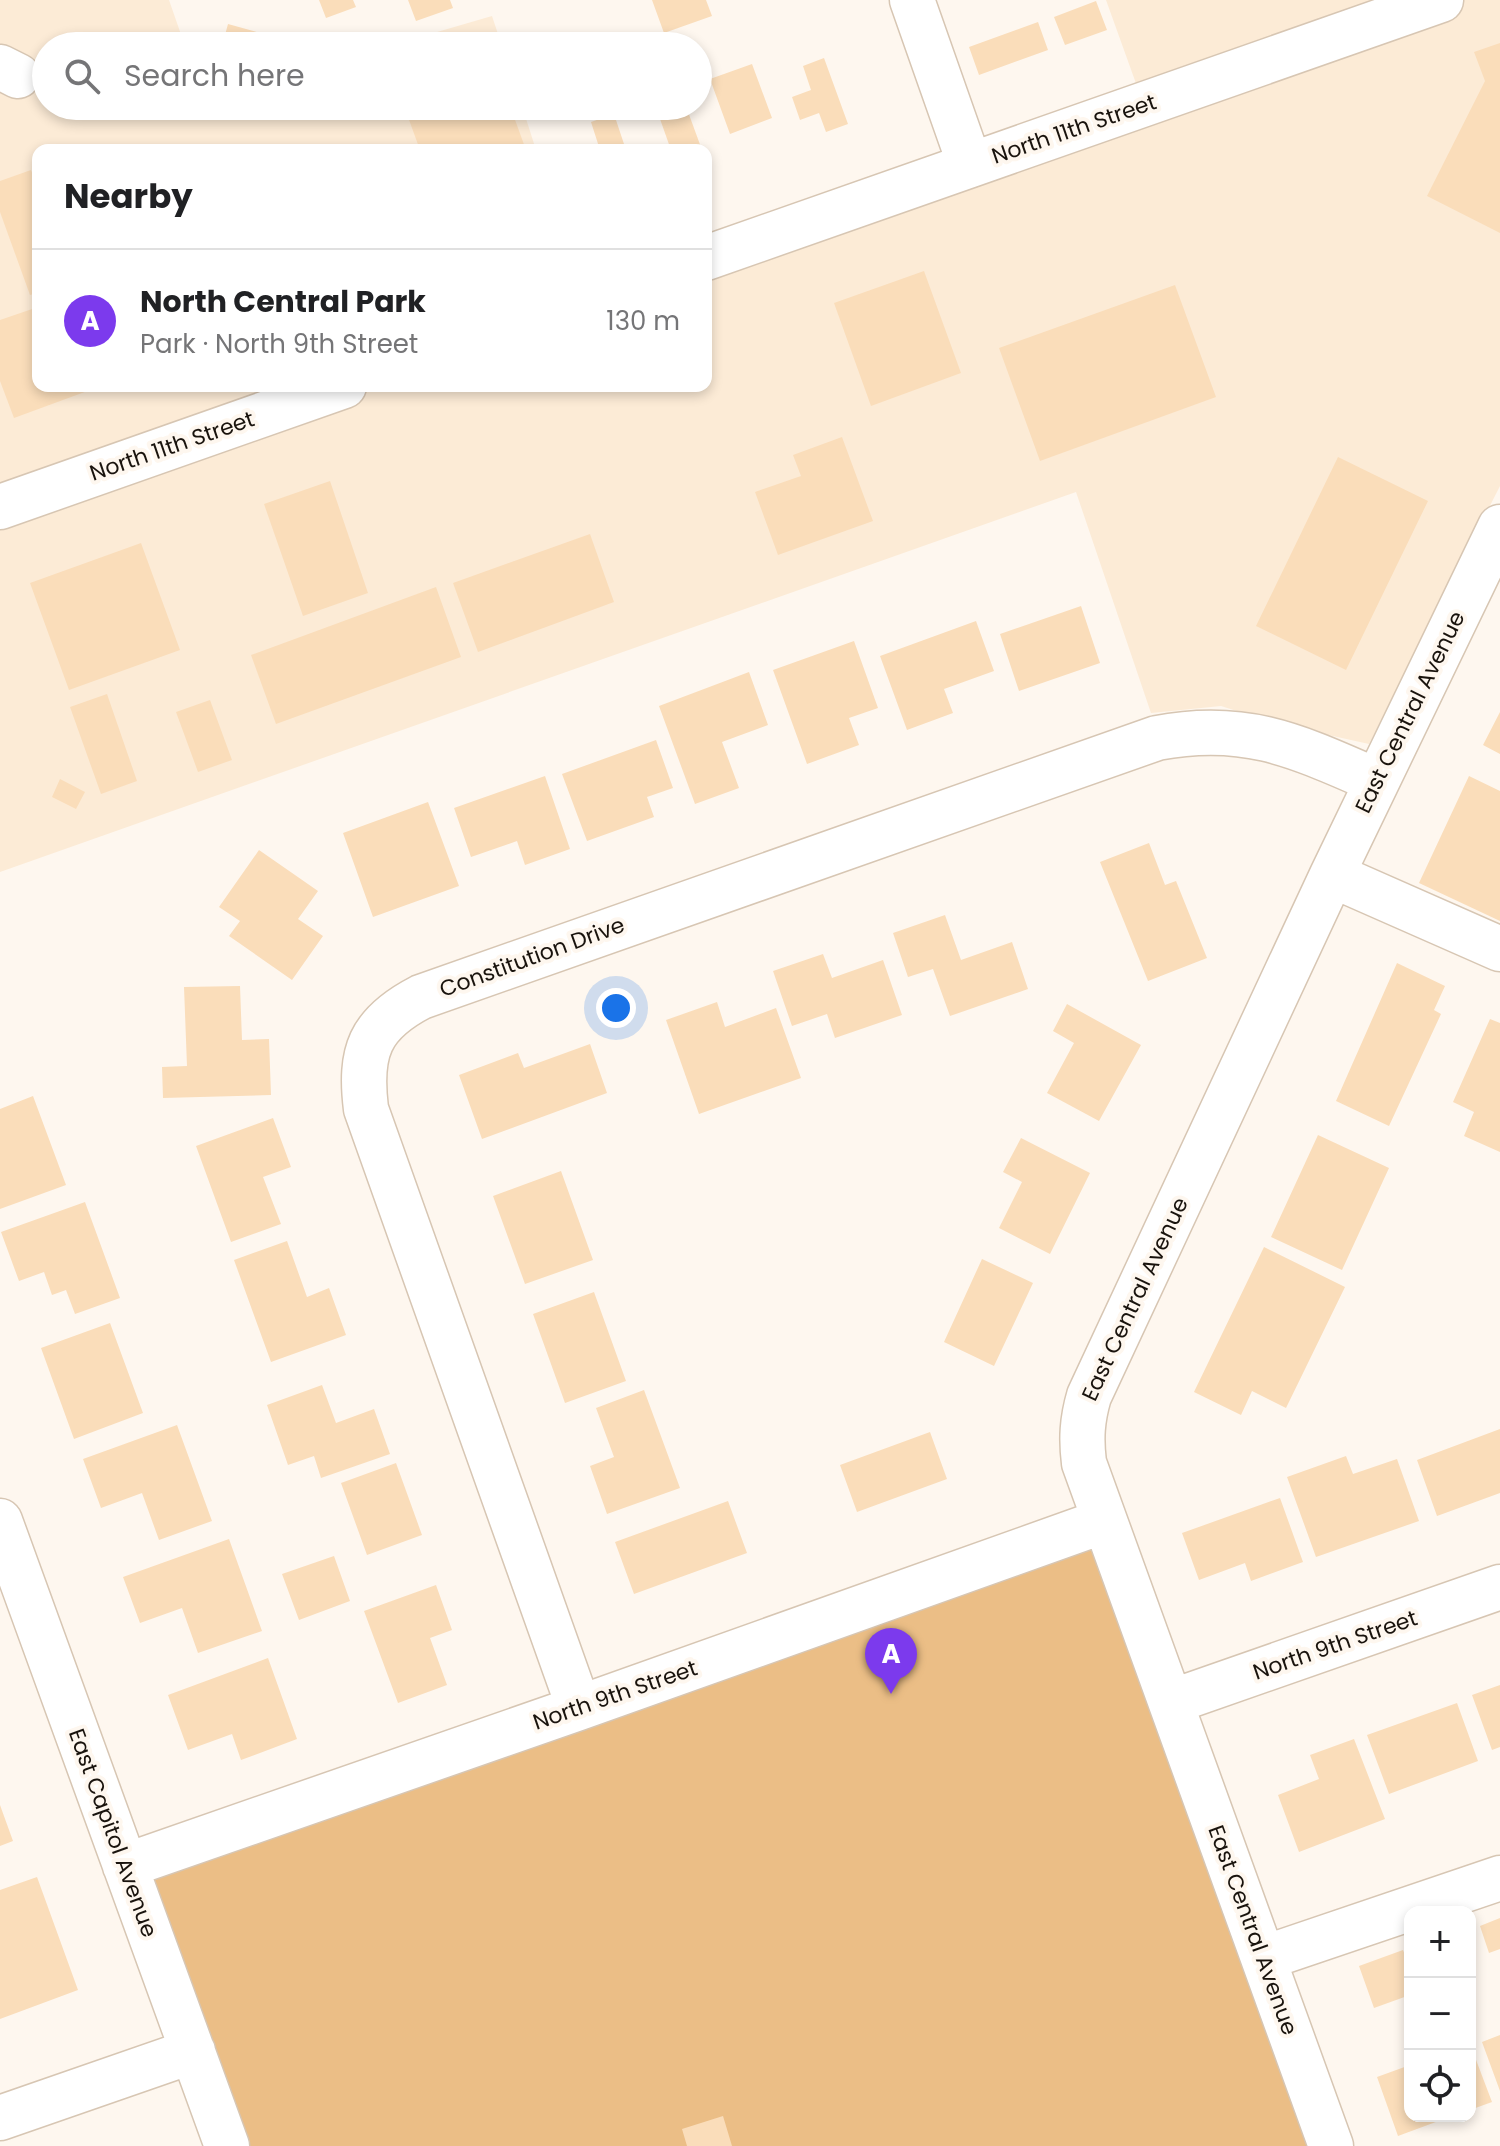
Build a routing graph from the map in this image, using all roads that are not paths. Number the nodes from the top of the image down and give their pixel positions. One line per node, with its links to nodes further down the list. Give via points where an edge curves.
1 (912, 0): 3 (street)
2 (1441, 0): 3 (street, North 11th Street)
3 (970, 165): 4 (street, North 11th Street)
4 (712, 256)
5 (327, 392): 6 (street, North 11th Street)
6 (0, 507)
7 (1500, 527): 8 (street, East Central Avenue)
8 (1377, 781): 9 (street, East Central Avenue); 15 (street, Constitution Drive, via 1256,735 1202,731 1157,738 421,997 403,1006 372,1036 364,1057 366,1109)
9 (1332, 875): 10 (street); 12 (street, East Central Avenue, via 1089,1396 1081,1441)
10 (1500, 949)
11 (0, 1521): 16 (street, East Capitol Avenue)
12 (1104, 1521): 14 (street, East Central Avenue); 15 (street, North 9th Street)
13 (1500, 1587): 14 (street, North 9th Street)
14 (1171, 1702): 18 (street, East Central Avenue)
15 (579, 1708): 16 (street, North 9th Street)
16 (125, 1866): 19 (street, East Capitol Avenue)
17 (1500, 1878): 18 (street)
18 (1264, 1958): 22 (street, East Central Avenue)
19 (193, 2051): 20 (street); 21 (street, East Capitol Avenue)
20 (0, 2118)
21 (227, 2146)
22 (1331, 2146)

